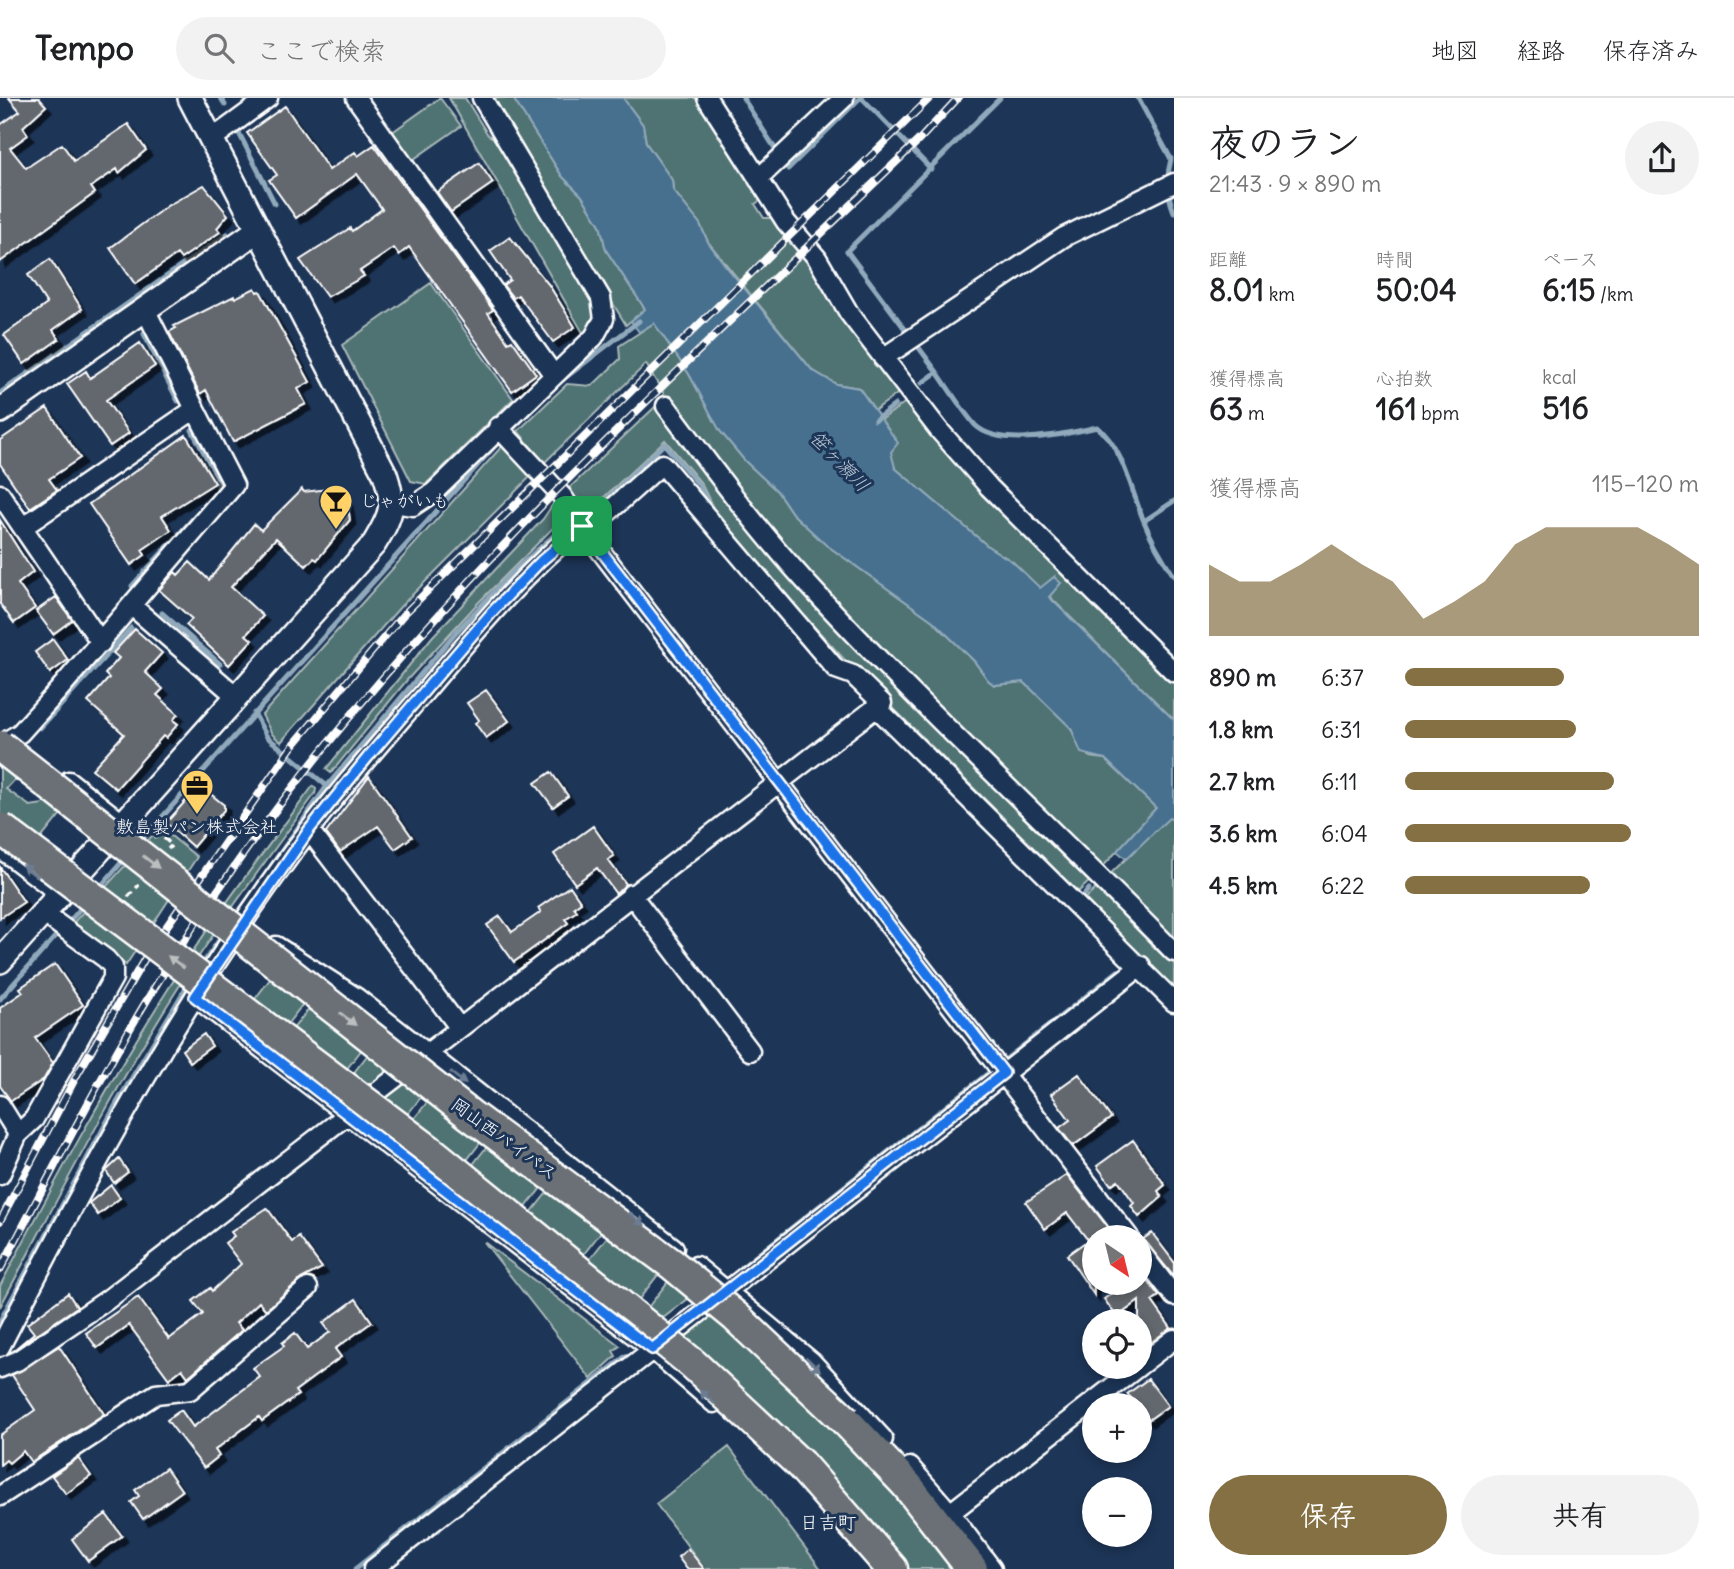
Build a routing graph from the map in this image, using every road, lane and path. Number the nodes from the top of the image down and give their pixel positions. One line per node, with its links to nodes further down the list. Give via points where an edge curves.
1 (190, 98): 7 (street)
2 (268, 98): 7 (street)
3 (356, 98): 13 (street)
4 (482, 98): 13 (street, via 601,298 604,319 594,337)
5 (707, 98): 8 (street)
6 (844, 98): 8 (street)
7 (212, 139): 10 (street)
8 (758, 179): 12 (street)
9 (1169, 186): 12 (street, via 1064,237)
10 (258, 230): 11 (street); 19 (street, via 385,474)
11 (145, 311): 15 (street); 16 (street)
12 (883, 358): 24 (street, via 989,487)
13 (553, 374): 17 (street)
14 (666, 406): 39 (street, via 735,499 802,578)
15 (195, 409): 21 (street); 22 (street, via 234,485)
16 (0, 411)
17 (503, 432): 19 (street, via 413,506); 20 (street, via 562,496)
18 (0, 494): 21 (street)
19 (393, 503): 25 (street, via 374,544)
20 (581, 525): 26 (street, via 662,464 836,669 853,675 881,703); 28 (street); 31 (street, via 493,611)
21 (23, 527): 23 (street)
22 (132, 606): 23 (street); 25 (street)
23 (101, 643): 27 (street)
24 (1170, 665)
25 (236, 696): 29 (street)
26 (876, 707): 28 (street); 41 (street)
27 (3, 739): 29 (street); 68 (highway, 岡山西バイパス, one-way to 68, bridge, via 470,1115 673,1265 756,1335 906,1485)
28 (778, 780): 36 (street); 47 (street)
29 (122, 823): 35 (street)
30 (0, 828): 67 (highway, one-way to 30, bridge, via 801,1465 693,1364 434,1154)
31 (309, 830): 38 (street); 44 (street)
32 (157, 836): 33 (path)
33 (169, 843)
34 (0, 848): 35 (street, one-way to 34)
35 (60, 894): 37 (street)
36 (631, 894): 44 (street); 45 (street)
37 (43, 913): 40 (street); 50 (street, via 106,959 113,967 113,978 34,1119)
38 (243, 926): 42 (street); 46 (street, via 357,999)
39 (1174, 952)
40 (0, 961)
41 (1140, 966): 43 (street); 47 (street)
42 (195, 997): 49 (street); 58 (street, via 120,1122)
43 (1174, 1002)
44 (459, 1027): 46 (street)
45 (750, 1051)
46 (427, 1054): 49 (street); 55 (street, one-way to 55)
47 (1004, 1073): 52 (street); 55 (street)
48 (0, 1105): 50 (street)
49 (350, 1114): 59 (street); 61 (street, via 107,1300 18,1361)
50 (18, 1134): 51 (street)
51 (0, 1175)
52 (1120, 1225)
53 (1152, 1267): 56 (street)
54 (308, 1289): 63 (street, via 190,1390 156,1394)
55 (727, 1290): 59 (street); 64 (street, one-way to 64, via 812,1362)
56 (1174, 1296)
57 (1174, 1339): 60 (street)
58 (0, 1347)
59 (652, 1349): 65 (street); 66 (street, one-way to 59, via 791,1475)
60 (1152, 1356)
61 (0, 1368)
62 (1122, 1379): 64 (street)
63 (0, 1496)
64 (950, 1513): 69 (street)
65 (373, 1569)
66 (873, 1569)
67 (892, 1569)
68 (972, 1569)
69 (992, 1569)

